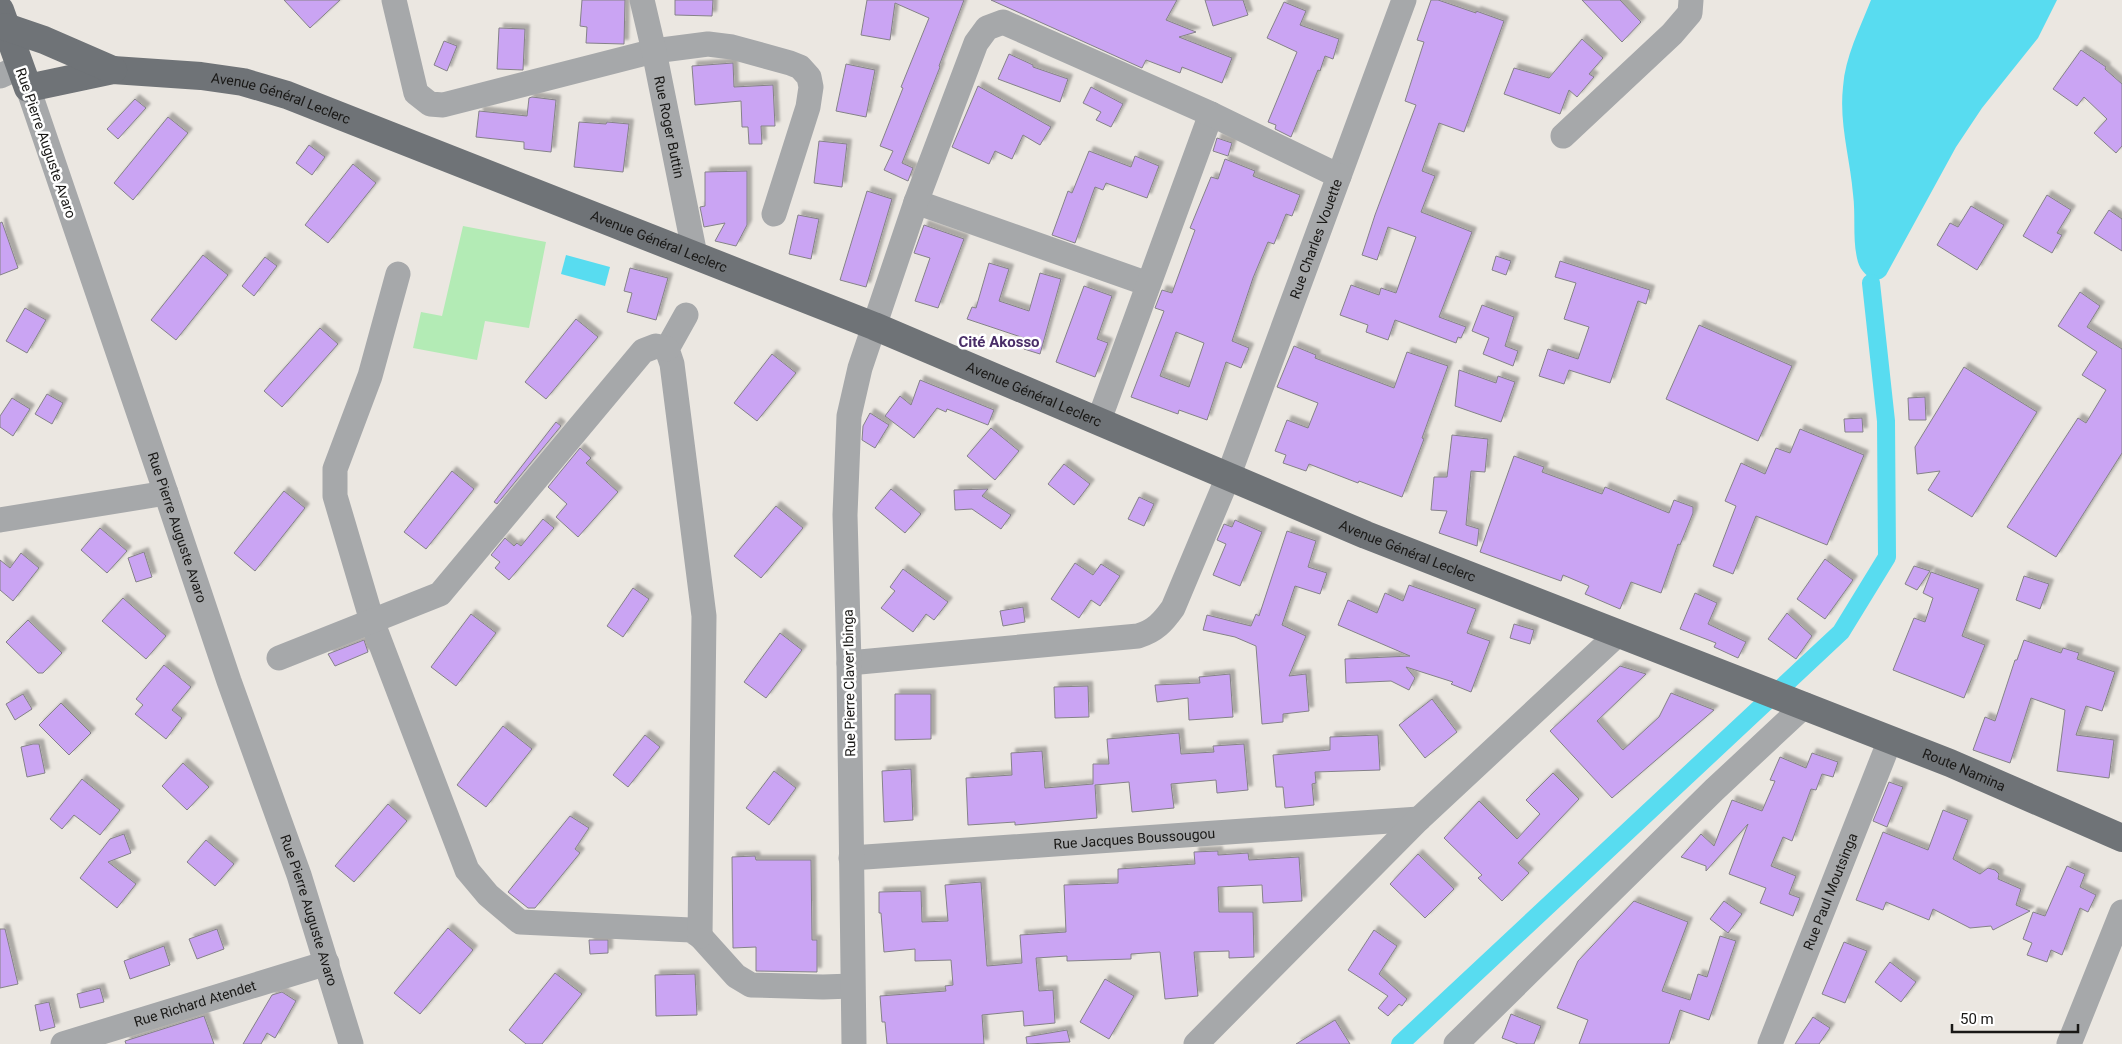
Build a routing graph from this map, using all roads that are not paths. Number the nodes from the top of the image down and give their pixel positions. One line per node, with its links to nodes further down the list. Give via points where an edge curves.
1 (394, 0): 6 (street, via 416,93 430,104 443,105)
2 (642, 0): 6 (street, Rue Roger Buttin)
3 (1404, 0): 11 (street, Rue Charles Vouette)
4 (1691, 0): 10 (street, via 1690,13 1672,34)
5 (3, 18): 7 (main road); 8 (main road, Rue Pierre Auguste Avaro)
6 (654, 51): 13 (street, via 708,44 732,47 790,63 800,67 809,77 808,107); 14 (street, Rue Roger Buttin)
7 (113, 70): 8 (main road); 14 (main road, Avenue Général Leclerc, via 218,78 287,95)
8 (16, 77): 22 (street, Rue Pierre Auguste Avaro)
9 (1211, 114): 11 (street, Rue Pierre Claver Ibinga); 12 (street, Rue Pierre Claver Ibinga, via 1003,22 987,28 976,43); 16 (street)
10 (1563, 136)
11 (1339, 176): 21 (street, Rue Charles Vouette)
12 (916, 202): 16 (street); 18 (street, Rue Pierre Claver Ibinga)
13 (774, 214)
14 (695, 255): 18 (main road, Avenue Général Leclerc)
15 (398, 274): 24 (street, via 370,376 335,469 335,496)
16 (1148, 284): 20 (street)
17 (686, 315): 19 (street)
18 (874, 326): 20 (main road, Avenue Général Leclerc); 27 (street, Rue Pierre Claver Ibinga, via 849,416 845,515)
19 (667, 349): 24 (street, via 656,346 643,351 440,594); 34 (street, via 672,364 704,616)
20 (1099, 420): 21 (main road, Avenue Général Leclerc)
21 (1228, 477): 25 (main road, Avenue Général Leclerc, via 1458,572); 27 (street, Rue Charles Vouette, via 1173,608 1161,625 1151,632 1138,636)
22 (166, 492): 23 (street); 35 (street, Rue Pierre Auguste Avaro)
23 (0, 520)
24 (372, 621): 26 (street); 34 (street, via 467,870 488,895 520,922 690,930)
25 (1619, 633): 28 (main road, Avenue Général Leclerc); 30 (street)
26 (279, 658)
27 (849, 663): 32 (street, Rue Pierre Claver Ibinga)
28 (1799, 703): 29 (main road, Route Namina); 41 (street)
29 (1890, 740): 31 (main road, Route Namina); 42 (street, Rue Paul Moutsinga)
30 (1419, 819): 32 (street, Rue Jacques Boussougou); 40 (street)
31 (2122, 838)
32 (850, 858): 36 (street, Rue Pierre Claver Ibinga)
33 (2122, 912): 43 (street)
34 (700, 936): 36 (street, via 736,976 751,984 823,988)
35 (327, 963): 37 (street, Rue Richard Atendet); 38 (street, Rue Pierre Auguste Avaro)
36 (852, 986): 39 (street, Rue Pierre Claver Ibinga)
37 (63, 1044)
38 (351, 1044)
39 (854, 1044)
40 (1196, 1044)
41 (1456, 1044)
42 (1770, 1044)
43 (2069, 1044)

